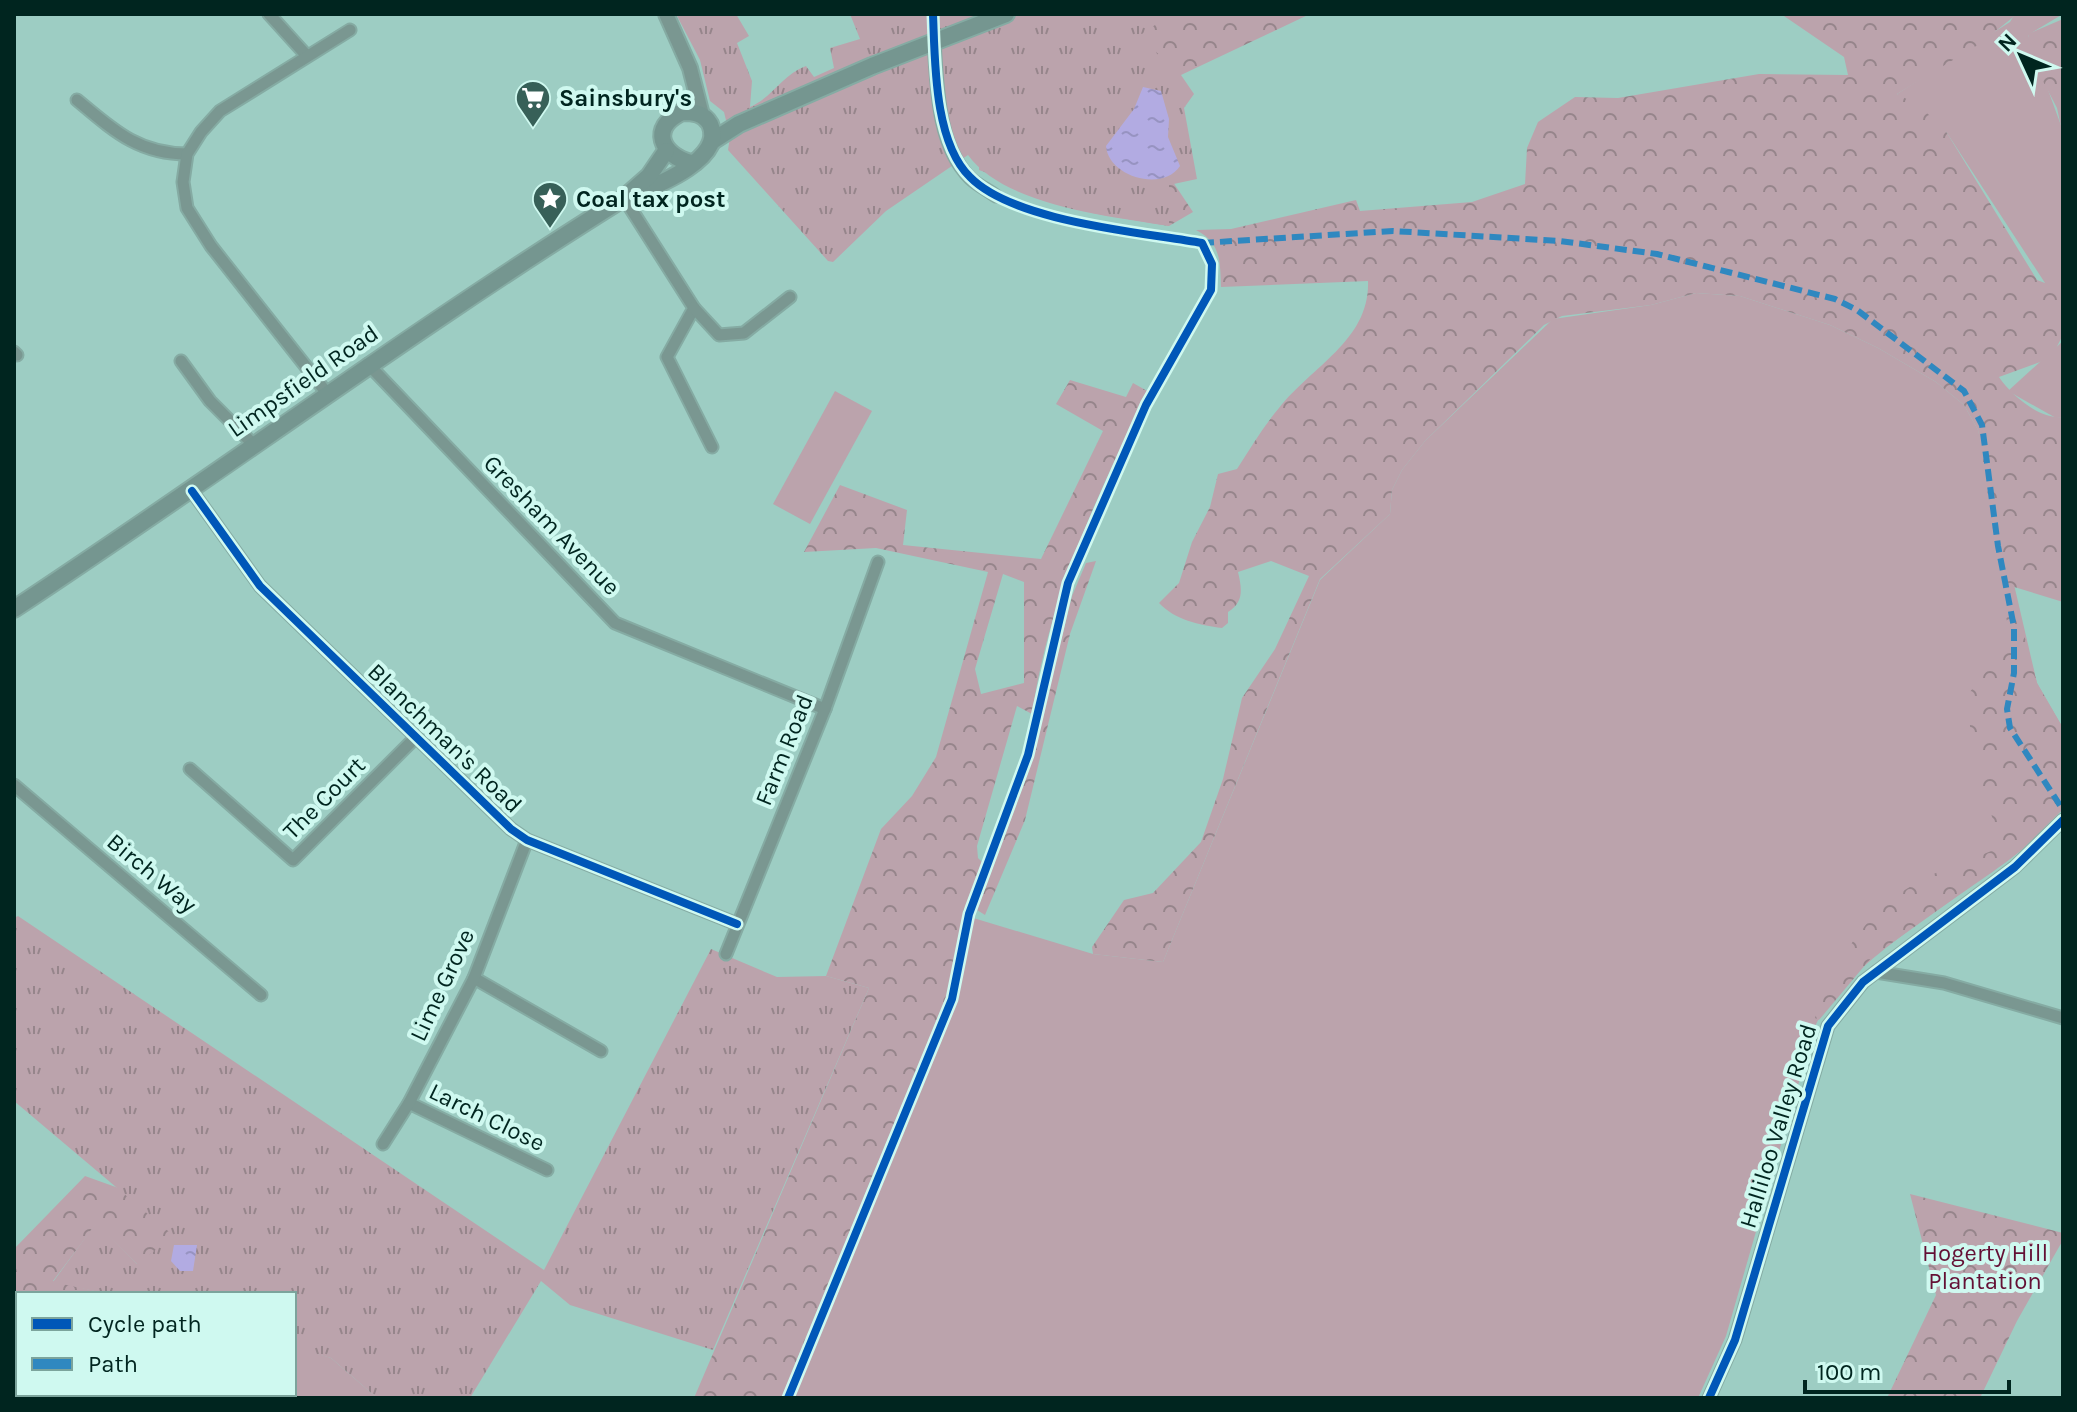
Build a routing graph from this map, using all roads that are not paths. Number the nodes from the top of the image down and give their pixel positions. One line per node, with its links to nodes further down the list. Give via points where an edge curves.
1 (269, 14): 6 (street)
2 (666, 14): 7 (street)
3 (1006, 14): 5 (main road)
4 (350, 30): 6 (street)
5 (934, 41): 11 (main road); 16 (street, via 938,97 950,145 969,177)
6 (307, 56): 14 (street, via 220,111)
7 (694, 88): 9 (street); 10 (street)
8 (77, 100): 14 (street, via 121,136 159,154)
9 (682, 112): 10 (main road); 13 (main road, via 665,127)
10 (705, 118): 11 (main road); 12 (main road)
11 (739, 124): 12 (main road)
12 (714, 140): 15 (main road, via 710,150)
13 (666, 151): 15 (main road); 17 (main road, Limpsfield Road)
14 (187, 154): 22 (street, via 187,208)
15 (691, 163): 17 (main road, Limpsfield Road)
16 (996, 196)
17 (624, 198): 19 (street); 21 (main road, Limpsfield Road)
18 (790, 297): 19 (street, via 744,333 719,335)
19 (694, 308): 24 (street, via 667,357)
20 (181, 361): 23 (street, via 210,401)
21 (368, 364): 22 (main road, Limpsfield Road); 28 (street, Gresham Avenue, via 615,623)
22 (326, 392): 23 (main road, Limpsfield Road)
23 (254, 445): 25 (main road, Limpsfield Road)
24 (712, 447)
25 (192, 491): 27 (main road, Limpsfield Road); 29 (street, Blanchman's Road, via 260,586)
26 (878, 562): 28 (street, Farm Road)
27 (14, 609)
28 (825, 709): 34 (street, Farm Road)
29 (415, 738): 30 (street, The Court, via 293,860); 33 (street, Blanchman's Road)
30 (190, 769)
31 (14, 785): 38 (street, Birch Way)
32 (2062, 822): 36 (street, Halliloo Valley Road, via 2015,867)
33 (527, 840): 34 (street, Blanchman's Road); 37 (street, Lime Grove)
34 (737, 924): 35 (street, Farm Road)
35 (726, 954)
36 (1876, 972): 39 (street, via 1944,983); 44 (street, Halliloo Valley Road, via 1841,1006 1820,1042 1735,1340)
37 (474, 978): 40 (street); 41 (street, Lime Grove)
38 (261, 995)
39 (2063, 1018)
40 (601, 1051)
41 (409, 1103): 42 (street, Lime Grove); 43 (street, Larch Close)
42 (383, 1144)
43 (547, 1170)
44 (1709, 1398)

